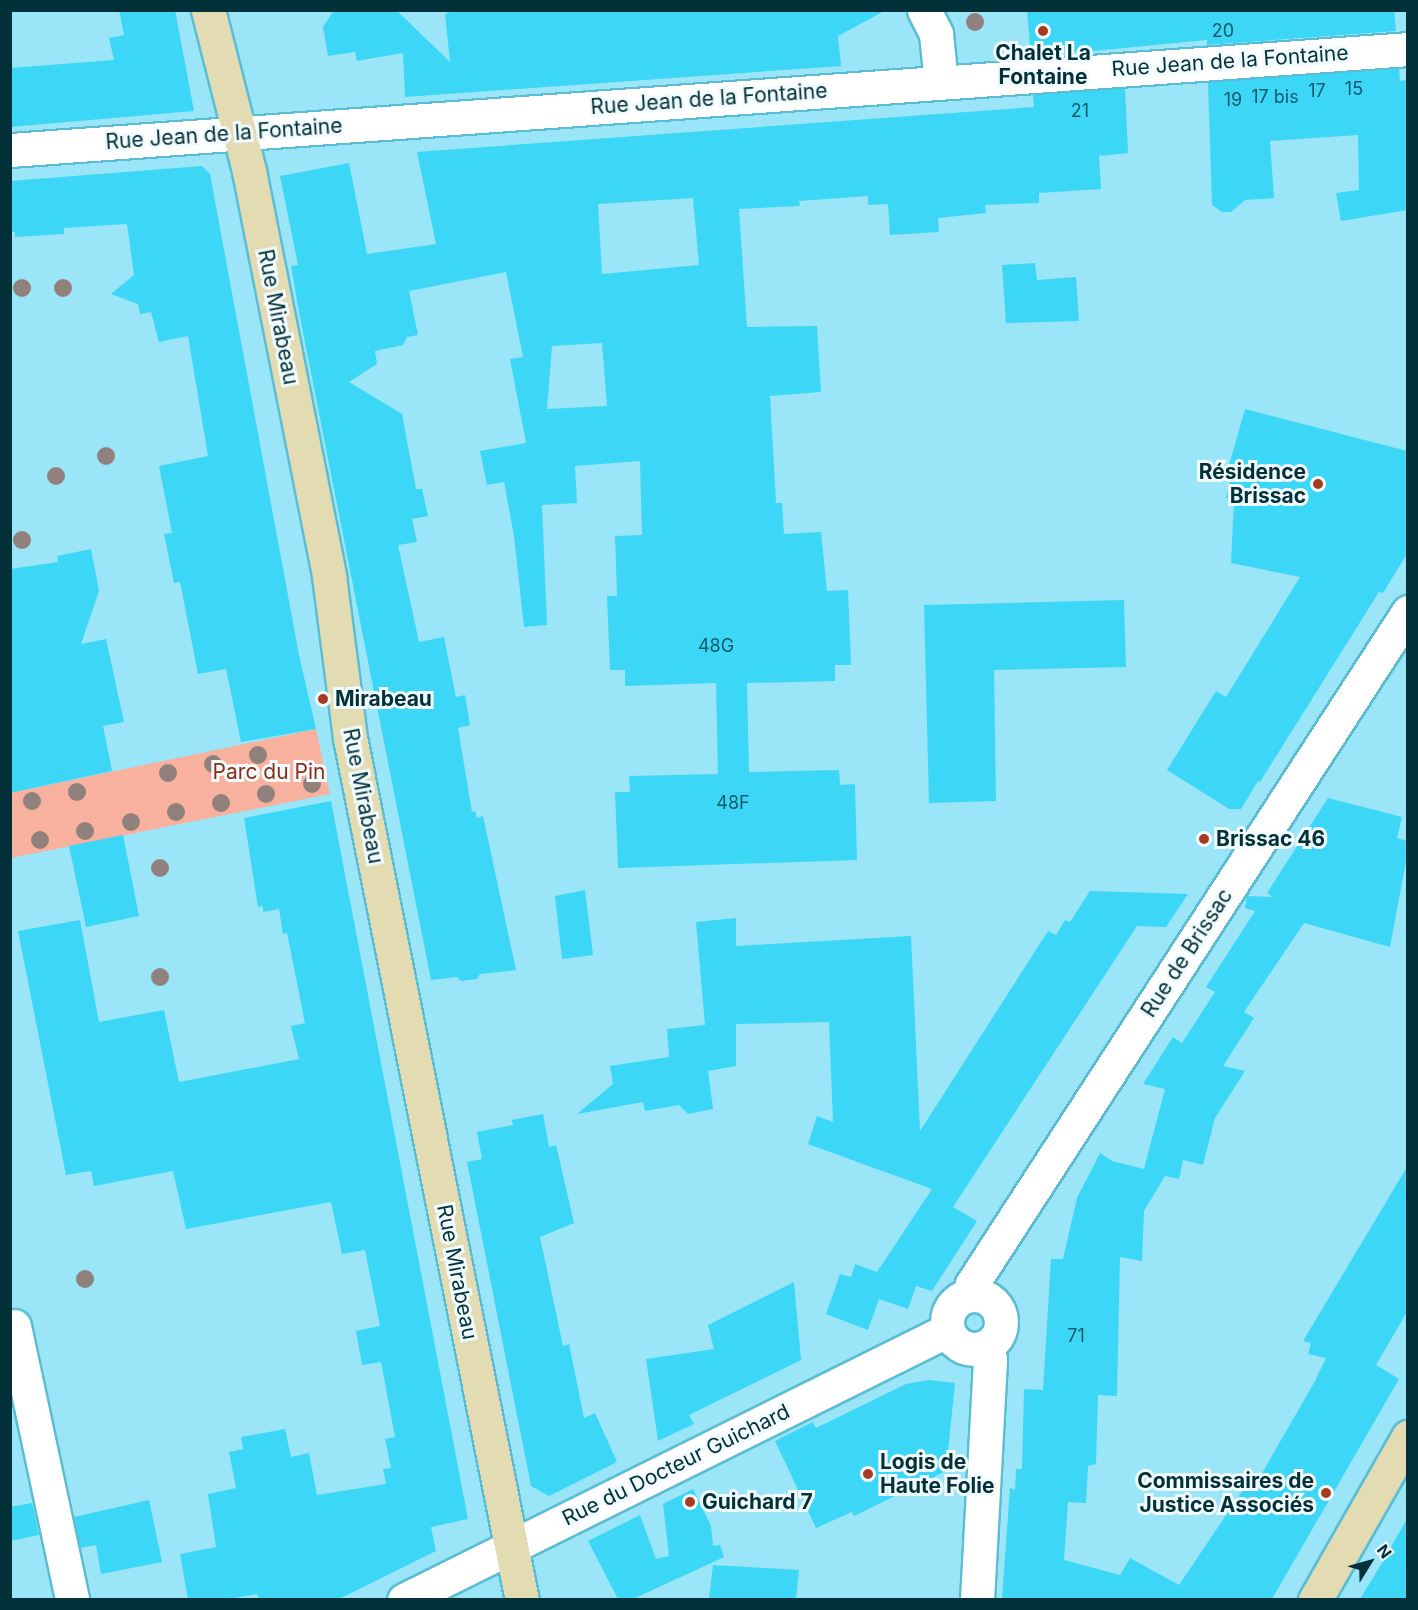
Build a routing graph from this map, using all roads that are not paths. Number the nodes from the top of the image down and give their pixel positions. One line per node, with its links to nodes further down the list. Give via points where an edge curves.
1 (208, 10): 5 (street, Rue Mirabeau)
2 (924, 10): 4 (street, via 936,34)
3 (1407, 49): 4 (street, Rue Jean de la Fontaine)
4 (941, 82): 5 (street, Rue Jean de la Fontaine)
5 (240, 134): 6 (street, Rue Jean de la Fontaine); 13 (street, Rue Mirabeau, via 329,576 350,738)
6 (10, 150)
7 (1407, 612): 8 (street, Rue de Brissac, via 972,1284)
8 (970, 1295): 10 (street, Rue de Brissac, via 954,1304 946,1321); 11 (street, via 988,1298 1000,1311 1002,1329 992,1344)
9 (14, 1326): 14 (street)
10 (948, 1330): 11 (street, via 958,1345); 13 (street, Rue du Docteur Guichard)
11 (983, 1349): 17 (street, via 990,1359)
12 (1407, 1437): 18 (street)
13 (512, 1546): 15 (street, Rue du Docteur Guichard); 16 (street, Rue Mirabeau)
14 (72, 1599)
15 (404, 1599)
16 (522, 1599)
17 (977, 1599)
18 (1315, 1599)

